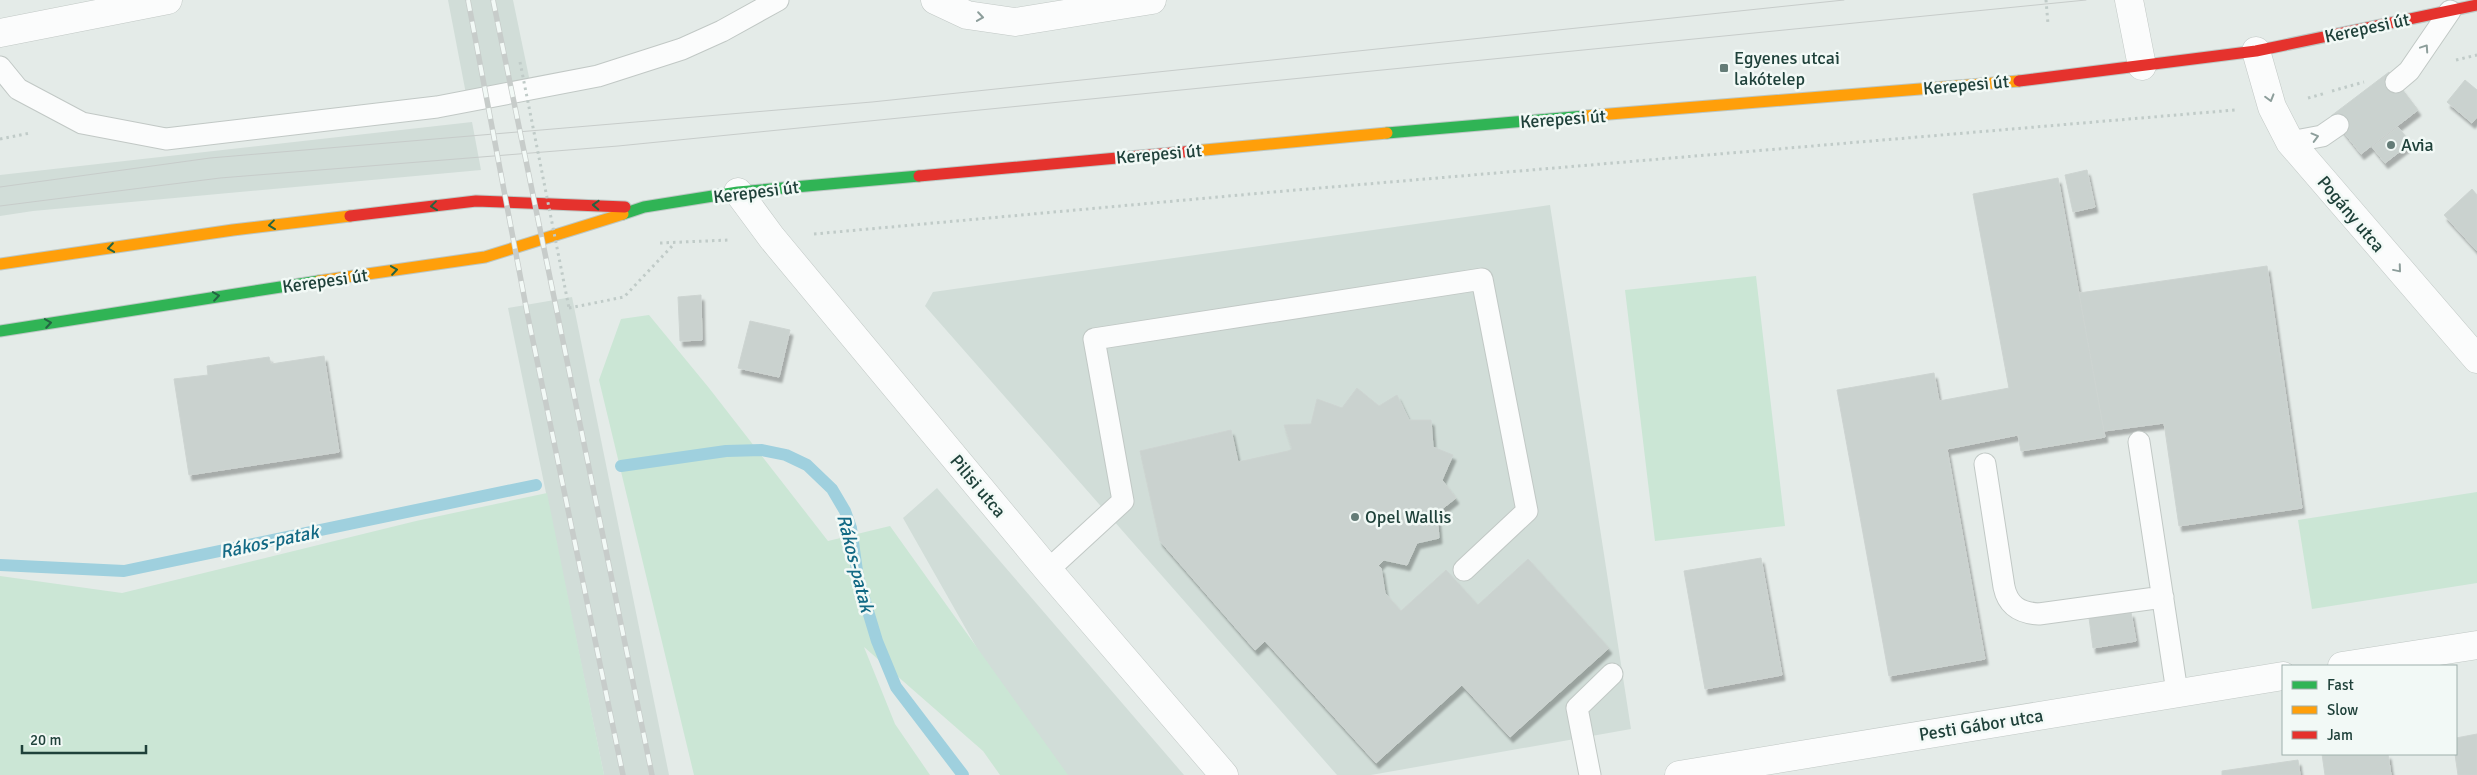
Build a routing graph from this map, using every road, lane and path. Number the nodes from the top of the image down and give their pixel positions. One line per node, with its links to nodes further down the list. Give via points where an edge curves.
1 (168, 0): 10 (street)
2 (778, 0): 14 (lane, via 722,31 682,48 598,76 437,107 166,139 82,123 18,89)
3 (935, 0): 4 (street, one-way to 4, via 967,15 1015,22)
4 (1152, 0)
5 (2046, 0): 9 (path)
6 (2129, 0): 13 (street)
7 (2477, 5): 8 (main road, Kerepesi út)
8 (2450, 10): 11 (main road, Kerepesi út); 16 (lane, one-way to 8, via 2409,71)
9 (2048, 24)
10 (0, 33)
11 (2256, 51): 13 (main road, Kerepesi út); 17 (street, Pogány utca, one-way to 17)
12 (520, 62): 23 (path, bridge, via 569,308 624,297)
13 (2142, 66): 20 (main road, Kerepesi út, via 2050,78 1478,125)
14 (0, 67)
15 (2368, 82): 17 (path)
16 (2396, 82)
17 (2272, 107): 19 (street, Pogány utca); 22 (path)
18 (2338, 125): 19 (lane, one-way to 18, via 2322,136)
19 (2290, 142): 29 (street, Pogány utca, one-way to 29)
20 (738, 192): 21 (main road, Kerepesi út); 22 (street, Pilisi utca)
21 (644, 207): 27 (main road, Kerepesi út, one-way to 27, via 476,200 233,230); 28 (main road, Kerepesi út, one-way to 21, via 485,257)
22 (772, 238): 23 (path); 32 (street, Pilisi utca)
23 (675, 243): 24 (path)
24 (657, 244)
25 (564, 258): 26 (path)
26 (554, 260)
27 (0, 264)
28 (0, 331)
29 (2477, 359)
30 (2139, 442): 34 (lane)
31 (1985, 464): 34 (lane, via 2004,587 2017,610 2040,614)
32 (1048, 570): 33 (lane, via 1123,501 1094,339 1482,279 1527,511); 40 (street, Pilisi utca)
33 (1464, 570)
34 (2163, 597): 39 (lane)
35 (2477, 645): 36 (street)
36 (2348, 665)
37 (1612, 674): 41 (lane, via 1577,708)
38 (2282, 676): 39 (street, Pesti Gábor utca)
39 (2177, 692): 42 (street, Pesti Gábor utca)
40 (1224, 775)
41 (1590, 775)
42 (1679, 775)

